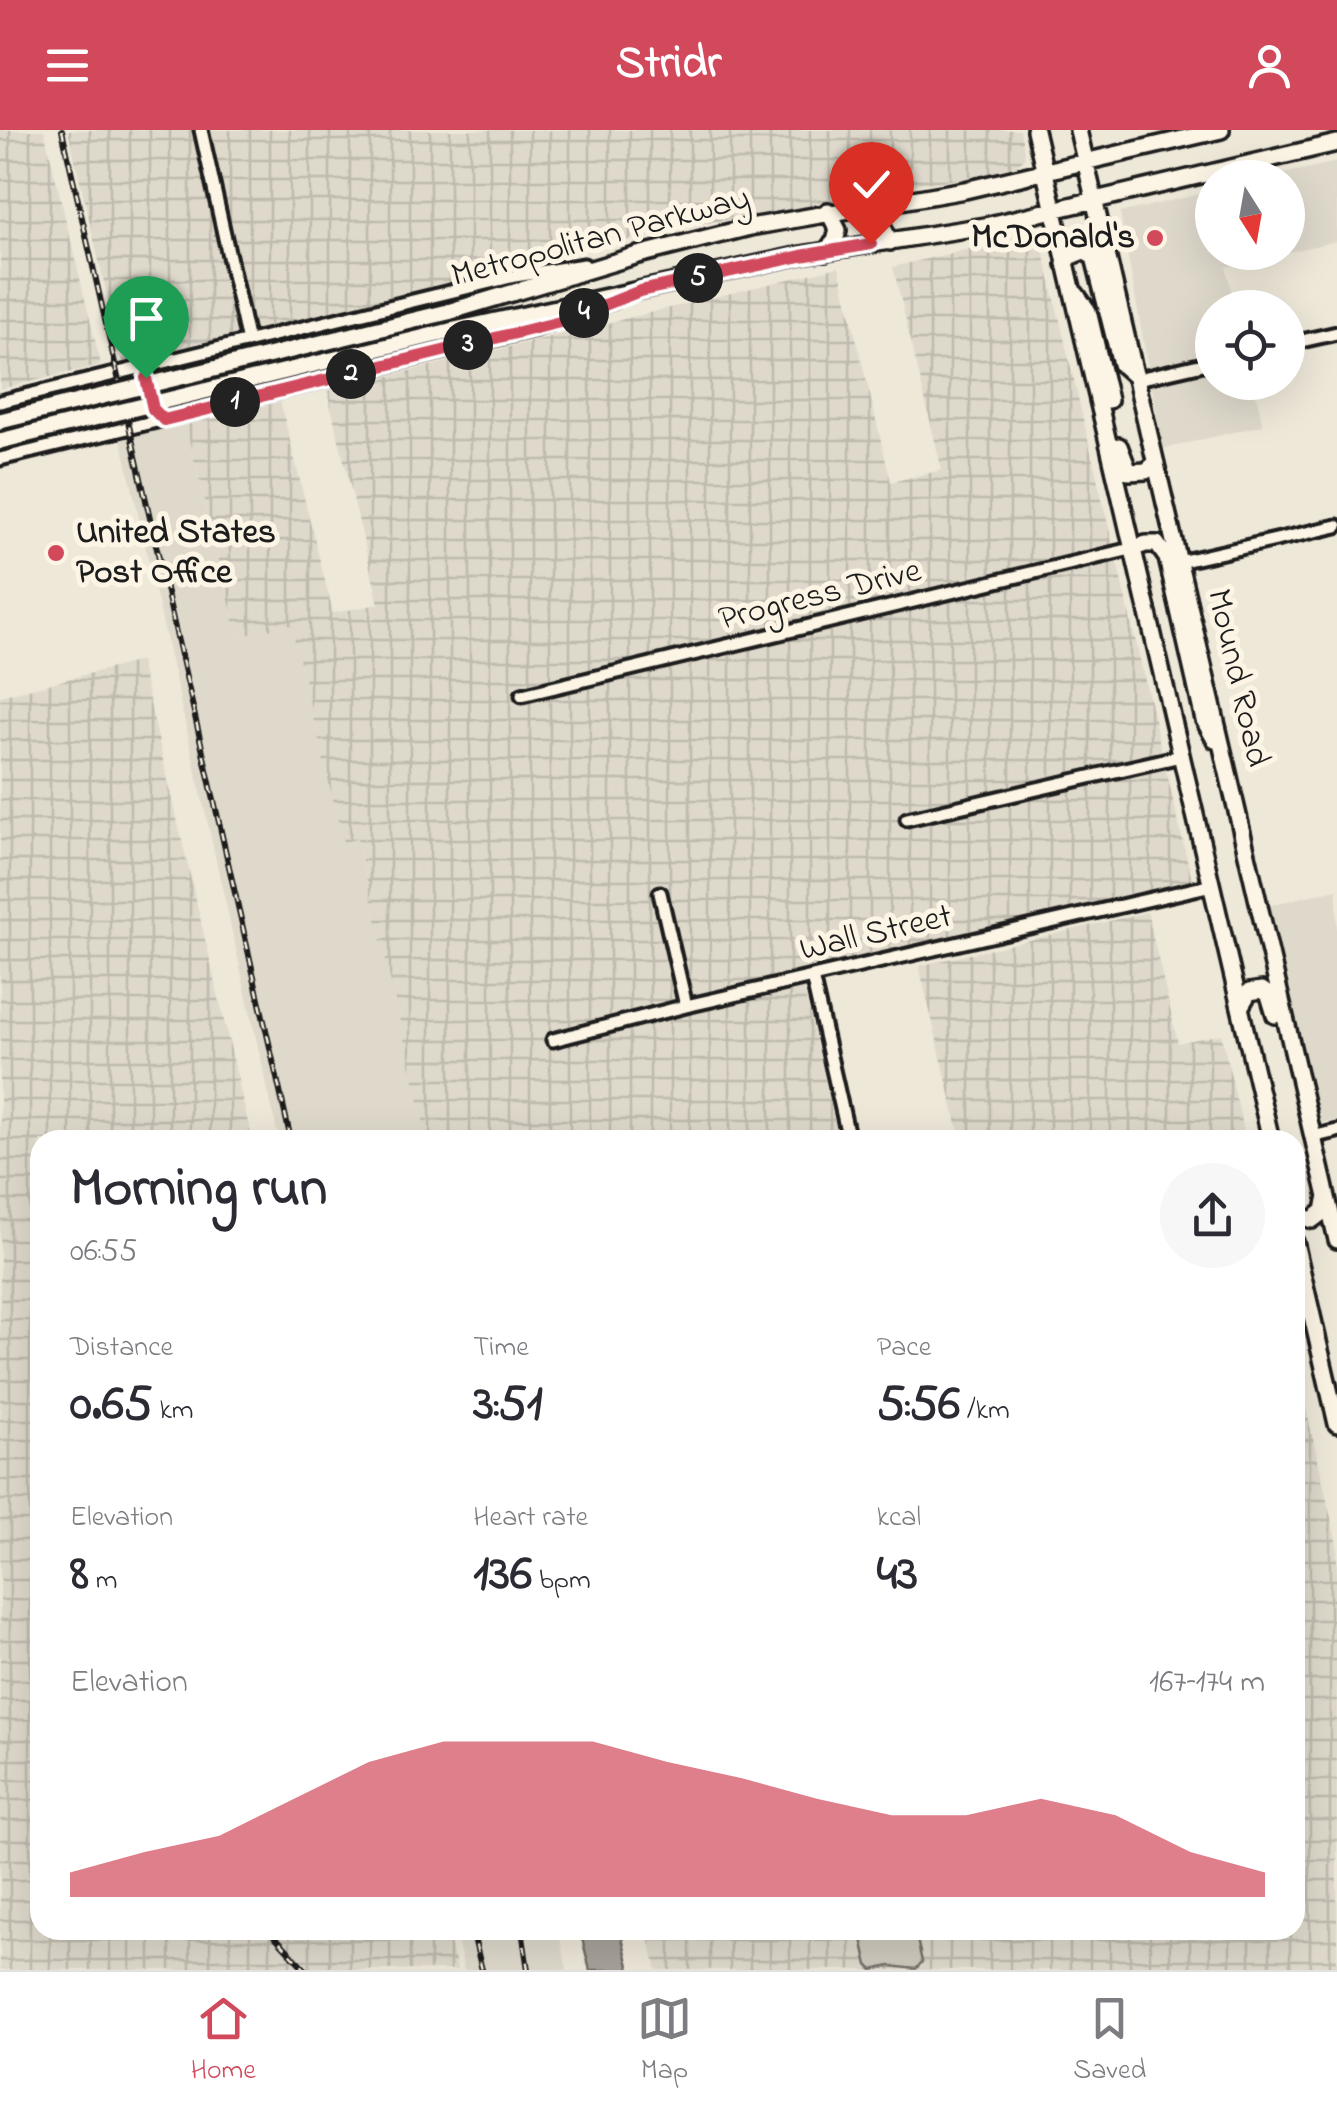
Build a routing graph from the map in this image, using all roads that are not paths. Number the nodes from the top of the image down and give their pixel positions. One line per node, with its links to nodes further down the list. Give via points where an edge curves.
1 (201, 130): 20 (street)
2 (1035, 130): 7 (main road, Mound Road)
3 (1078, 130): 6 (main road, Mound Road)
4 (1222, 130): 6 (main road, Metropolitan Parkway)
5 (1334, 139): 8 (main road, Metropolitan Parkway)
6 (1086, 162): 7 (main road, Metropolitan Parkway); 8 (main road, Mound Road)
7 (1044, 172): 9 (main road, Metropolitan Parkway); 10 (main road, Mound Road)
8 (1096, 200): 10 (main road, Metropolitan Parkway); 23 (main road, Mound Road)
9 (894, 202): 11 (main road, Metropolitan Parkway); 12 (main road, via 881,223)
10 (1053, 211): 12 (main road, Metropolitan Parkway); 15 (main road, Mound Road)
11 (828, 212): 13 (main road, via 838,230); 14 (main road, Metropolitan Parkway)
12 (890, 242): 13 (main road, Metropolitan Parkway)
13 (825, 252): 17 (main road, Metropolitan Parkway)
14 (623, 259): 20 (street, via 515,276); 27 (main road, Metropolitan Parkway, bridge, via 448,312)
15 (1065, 264): 16 (main road, Mound Road); 23 (main road, via 1078,252 1094,258 1121,364)
16 (1068, 282): 31 (main road, via 1088,311 1126,469 1140,472); 33 (main road, Mound Road)
17 (640, 291): 26 (street, via 549,325); 29 (main road, Metropolitan Parkway, bridge, via 450,330)
18 (1337, 333): 19 (street)
19 (1305, 340)
20 (248, 342): 21 (street)
21 (151, 366): 24 (street); 26 (street, via 146,378 153,409)
22 (1195, 366): 23 (street)
23 (1138, 379): 31 (main road, Mound Road)
24 (84, 382): 25 (street); 28 (street, via 100,422)
25 (0, 402)
26 (164, 420): 28 (street)
27 (0, 421)
28 (96, 437): 30 (street)
29 (0, 441)
30 (0, 460)
31 (1156, 463): 34 (main road, Mound Road)
32 (1337, 526): 34 (street)
33 (1131, 549): 35 (street, Progress Drive); 36 (main road, Mound Road); 37 (main road, via 1156,544 1167,558 1204,720)
34 (1179, 562): 37 (main road, Mound Road)
35 (522, 696)
36 (1181, 756): 38 (street); 39 (main road, Mound Road)
37 (1225, 756): 50 (main road, Mound Road)
38 (907, 820)
39 (1212, 886): 41 (street, Wall Street); 43 (main road, Mound Road)
40 (660, 894): 42 (street)
41 (812, 977): 42 (street, Wall Street); 46 (street)
42 (686, 1006): 44 (street, Wall Street)
43 (1240, 1006): 45 (main road, Mound Road); 50 (main road, via 1249,992 1269,995 1298,1118)
44 (552, 1040)
45 (1250, 1045): 47 (main road, Mound Road); 48 (main road)
46 (847, 1130)
47 (1270, 1130)
48 (1278, 1130)
49 (1337, 1131): 50 (street)
50 (1312, 1137): 51 (main road, Mound Road)
51 (1327, 1197): 52 (main road, via 1324,1211); 53 (main road, Mound Road)
52 (1305, 1218)
53 (1337, 1240)
54 (1305, 1285): 55 (main road)
55 (1337, 1424)

